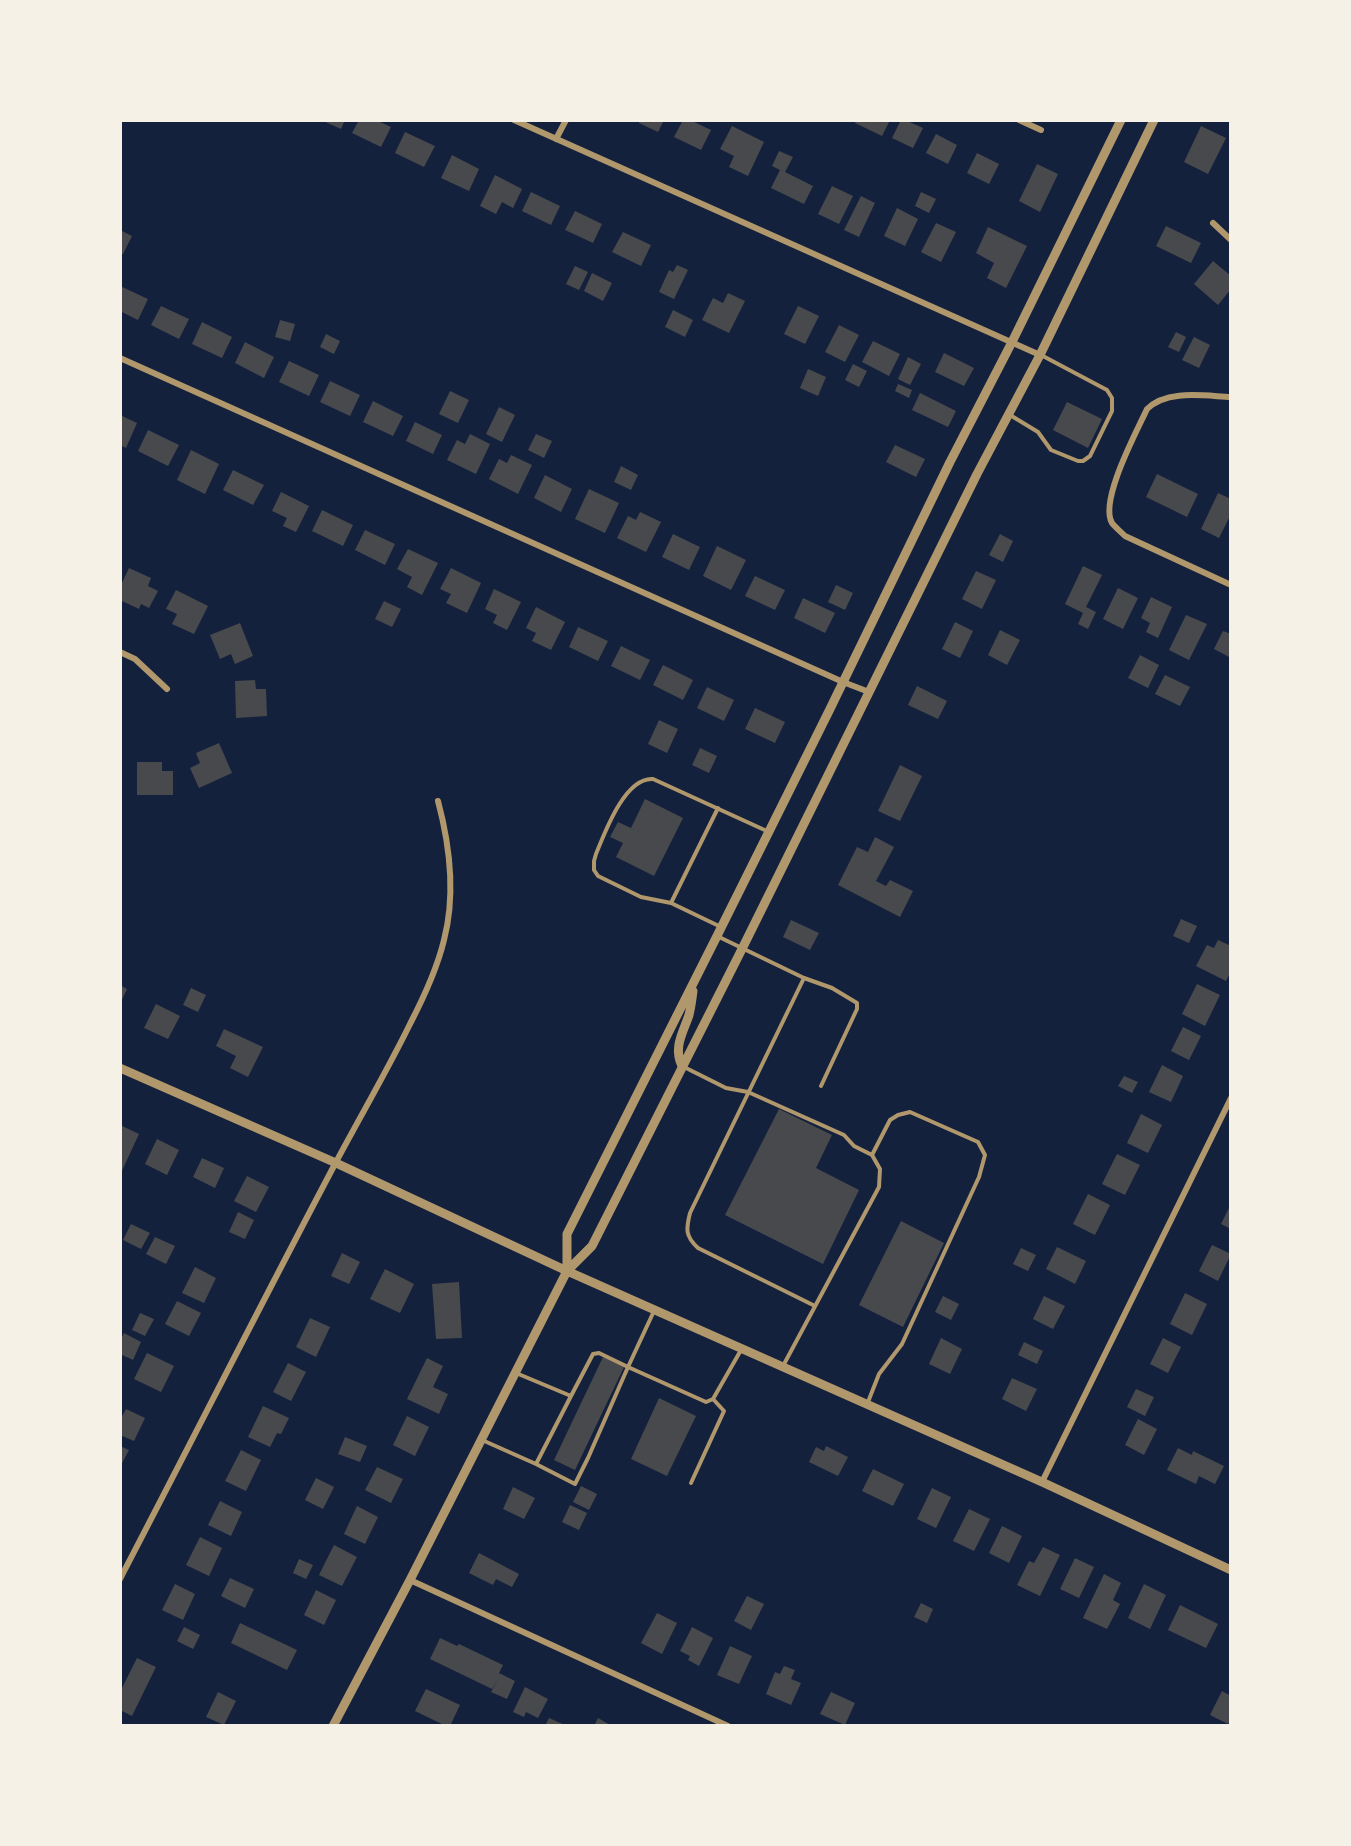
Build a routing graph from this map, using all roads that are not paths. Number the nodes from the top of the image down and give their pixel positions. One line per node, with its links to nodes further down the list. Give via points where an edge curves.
1 (514, 120): 7 (street)
2 (566, 120): 7 (street)
3 (1018, 120): 6 (street)
4 (1120, 120): 10 (street)
5 (1154, 120): 11 (street)
6 (1041, 130)
7 (556, 139): 10 (street)
8 (1213, 223): 9 (street)
9 (1231, 240)
10 (1012, 342): 11 (street); 17 (street)
11 (1040, 355): 14 (street); 14 (lane, via 1107,390 1112,398 1112,411 1090,456 1078,461 1052,450 1038,432)
12 (120, 358): 17 (street)
13 (1231, 397): 15 (street, via 1169,397 1151,405 1108,502 1111,522 1125,536)
14 (1009, 414): 19 (street)
15 (1231, 585)
16 (120, 652): 18 (street, via 135,659)
17 (843, 682): 19 (street); 22 (street)
18 (167, 689)
19 (869, 693): 25 (street)
20 (438, 801): 34 (street, via 451,871 445,938 419,1005)
21 (718, 808): 22 (lane); 23 (lane); 23 (lane, via 646,778 623,798 596,854 594,870 598,876 641,897)
22 (769, 832): 24 (street)
23 (671, 903): 24 (lane)
24 (719, 932): 25 (lane); 27 (street)
25 (742, 949): 26 (lane); 28 (street)
26 (804, 978): 30 (lane, via 832,987 857,1003); 31 (lane)
27 (696, 980): 28 (street, via 678,1049); 35 (street, via 567,1234)
28 (682, 1066): 31 (lane, via 726,1088); 35 (street, via 592,1246)
29 (120, 1068): 34 (street)
30 (821, 1086)
31 (748, 1092): 33 (lane, via 844,1135 854,1146); 36 (lane, via 690,1213 690,1240 698,1248)
32 (1231, 1098): 47 (street)
33 (872, 1155): 36 (lane, via 880,1169 879,1187); 44 (lane, via 890,1120 910,1112 978,1142 984,1155 980,1177 902,1344 879,1374)
34 (336, 1163): 35 (street); 50 (street)
35 (567, 1271): 37 (street); 41 (street)
36 (815, 1306): 39 (lane)
37 (655, 1310): 38 (street); 40 (lane)
38 (741, 1349): 39 (street); 43 (lane)
39 (782, 1366): 44 (street)
40 (628, 1367): 42 (lane, via 599,1353 593,1354); 43 (lane, via 706,1402); 46 (lane, via 575,1484)
41 (516, 1373): 42 (lane); 45 (street)
42 (571, 1396): 46 (lane)
43 (713, 1399): 48 (lane, via 724,1411)
44 (867, 1404): 47 (street)
45 (482, 1440): 46 (lane); 51 (street)
46 (536, 1464)
47 (1042, 1482): 49 (street)
48 (691, 1483)
49 (1231, 1570)
50 (120, 1579)
51 (410, 1580): 52 (street); 53 (street)
52 (333, 1726)
53 (728, 1726)

